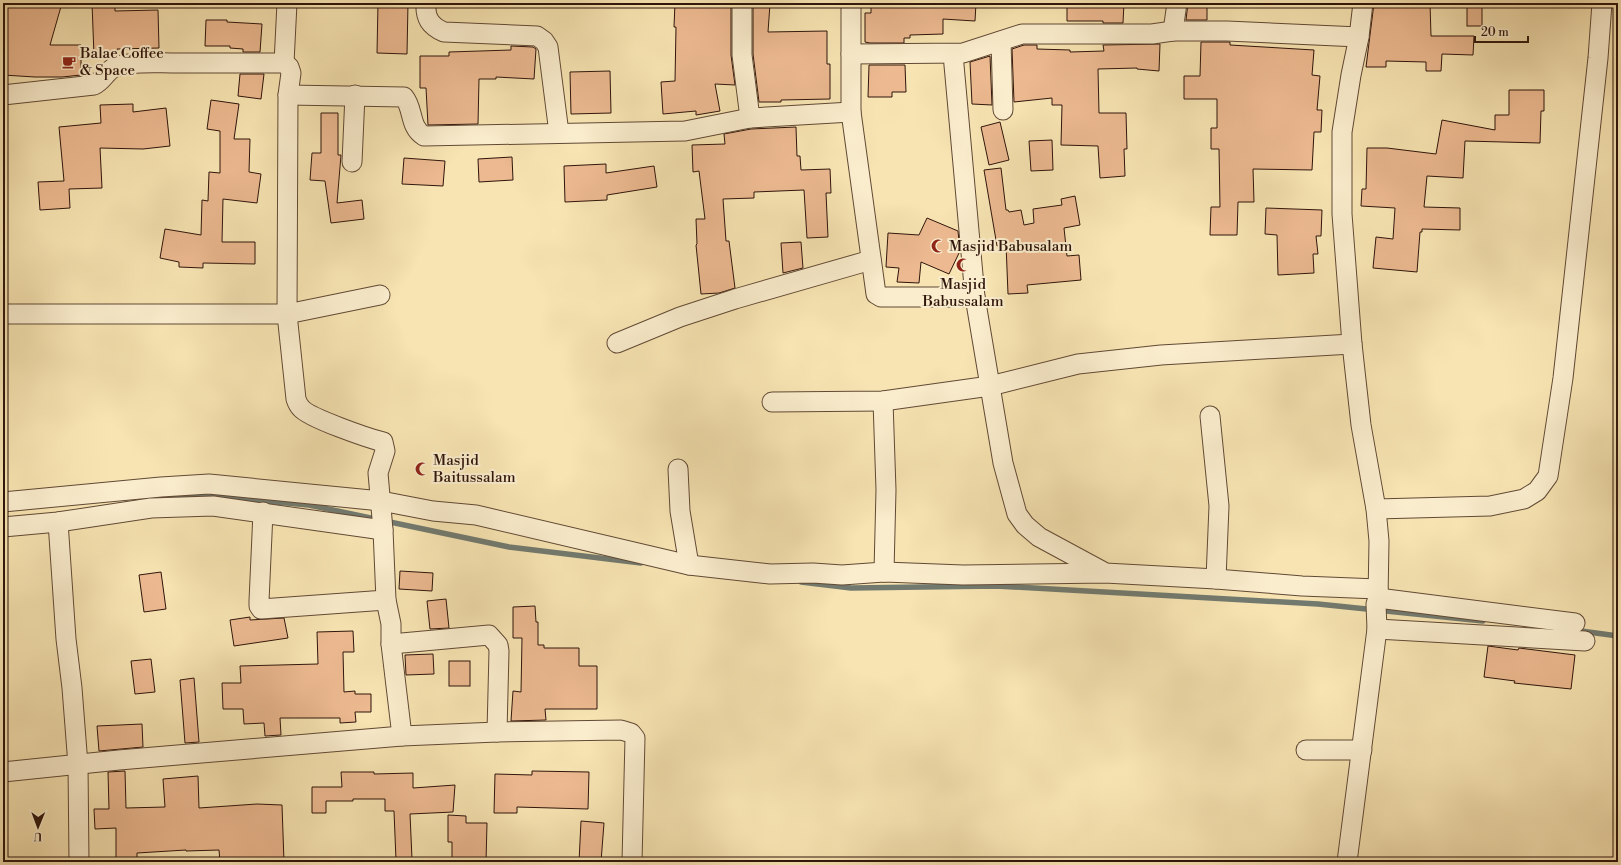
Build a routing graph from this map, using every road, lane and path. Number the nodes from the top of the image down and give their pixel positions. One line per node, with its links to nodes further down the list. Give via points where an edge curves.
1 (287, 3): 13 (street)
2 (426, 3): 20 (street, via 426,18 436,29 444,32 537,36 544,41 548,47)
3 (742, 3): 19 (street, via 742,55)
4 (851, 3): 12 (street)
5 (1177, 3): 8 (street)
6 (1363, 3): 9 (street)
7 (1602, 3): 35 (street, via 1564,378 1548,476 1537,491 1524,499 1490,506)
8 (1173, 31): 9 (street); 10 (street, via 1152,34 1022,34)
9 (1359, 37): 28 (street, via 1342,132 1342,214)
10 (1001, 41): 11 (street); 17 (street)
11 (958, 53): 12 (street); 24 (street, via 970,182 984,275 973,276)
12 (851, 54): 18 (street)
13 (284, 64): 14 (street, via 125,65 106,73 101,82 94,85); 15 (street, via 289,67 291,73)
14 (3, 95)
15 (288, 95): 16 (street); 26 (street)
16 (355, 95): 20 (street, via 404,97 408,102 415,127 424,136); 21 (street)
17 (1003, 110)
18 (851, 112): 19 (street); 22 (street)
19 (750, 118): 20 (street, via 685,131)
20 (559, 133)
21 (352, 162)
22 (870, 260): 24 (street, via 878,296); 27 (street, via 680,317)
23 (380, 295): 26 (street)
24 (975, 297): 29 (street)
25 (3, 314): 26 (street)
26 (287, 314): 37 (street, via 296,400 301,408 310,415 382,442 385,451 378,473)
27 (617, 343)
28 (1352, 344): 29 (street, via 1161,355 1078,364); 35 (street, via 1361,425)
29 (990, 386): 30 (street); 42 (street, via 1003,463 1017,514 1039,537)
30 (883, 401): 31 (street); 41 (street, via 886,490)
31 (772, 402)
32 (1210, 416): 43 (street, via 1219,506)
33 (678, 470): 40 (street, via 680,511)
34 (3, 502): 37 (street, via 209,484)
35 (1376, 509): 45 (street, via 1379,541)
36 (263, 512): 37 (street); 38 (street, via 212,506 151,508); 44 (street, via 259,601 261,609)
37 (382, 516): 40 (street, via 433,511 476,515); 44 (street)
38 (58, 522): 39 (street); 53 (street)
39 (3, 527)
40 (689, 565): 41 (street, via 770,574 842,575)
41 (884, 572): 42 (street, via 963,575)
42 (1105, 573): 43 (street)
43 (1216, 579): 45 (street, via 1302,586)
44 (386, 600): 48 (street, via 391,624)
45 (1377, 608): 46 (street); 47 (street); 52 (street)
46 (1575, 623)
47 (1586, 641)
48 (391, 644): 49 (street, via 489,635 498,645 499,651); 50 (street)
49 (497, 732): 50 (street); 56 (street, via 621,730 631,733 635,738)
50 (402, 736): 53 (street)
51 (1306, 750): 52 (street)
52 (1362, 750): 57 (street)
53 (78, 765): 54 (street); 55 (street)
54 (3, 772)
55 (79, 862)
56 (632, 862)
57 (1347, 862)

